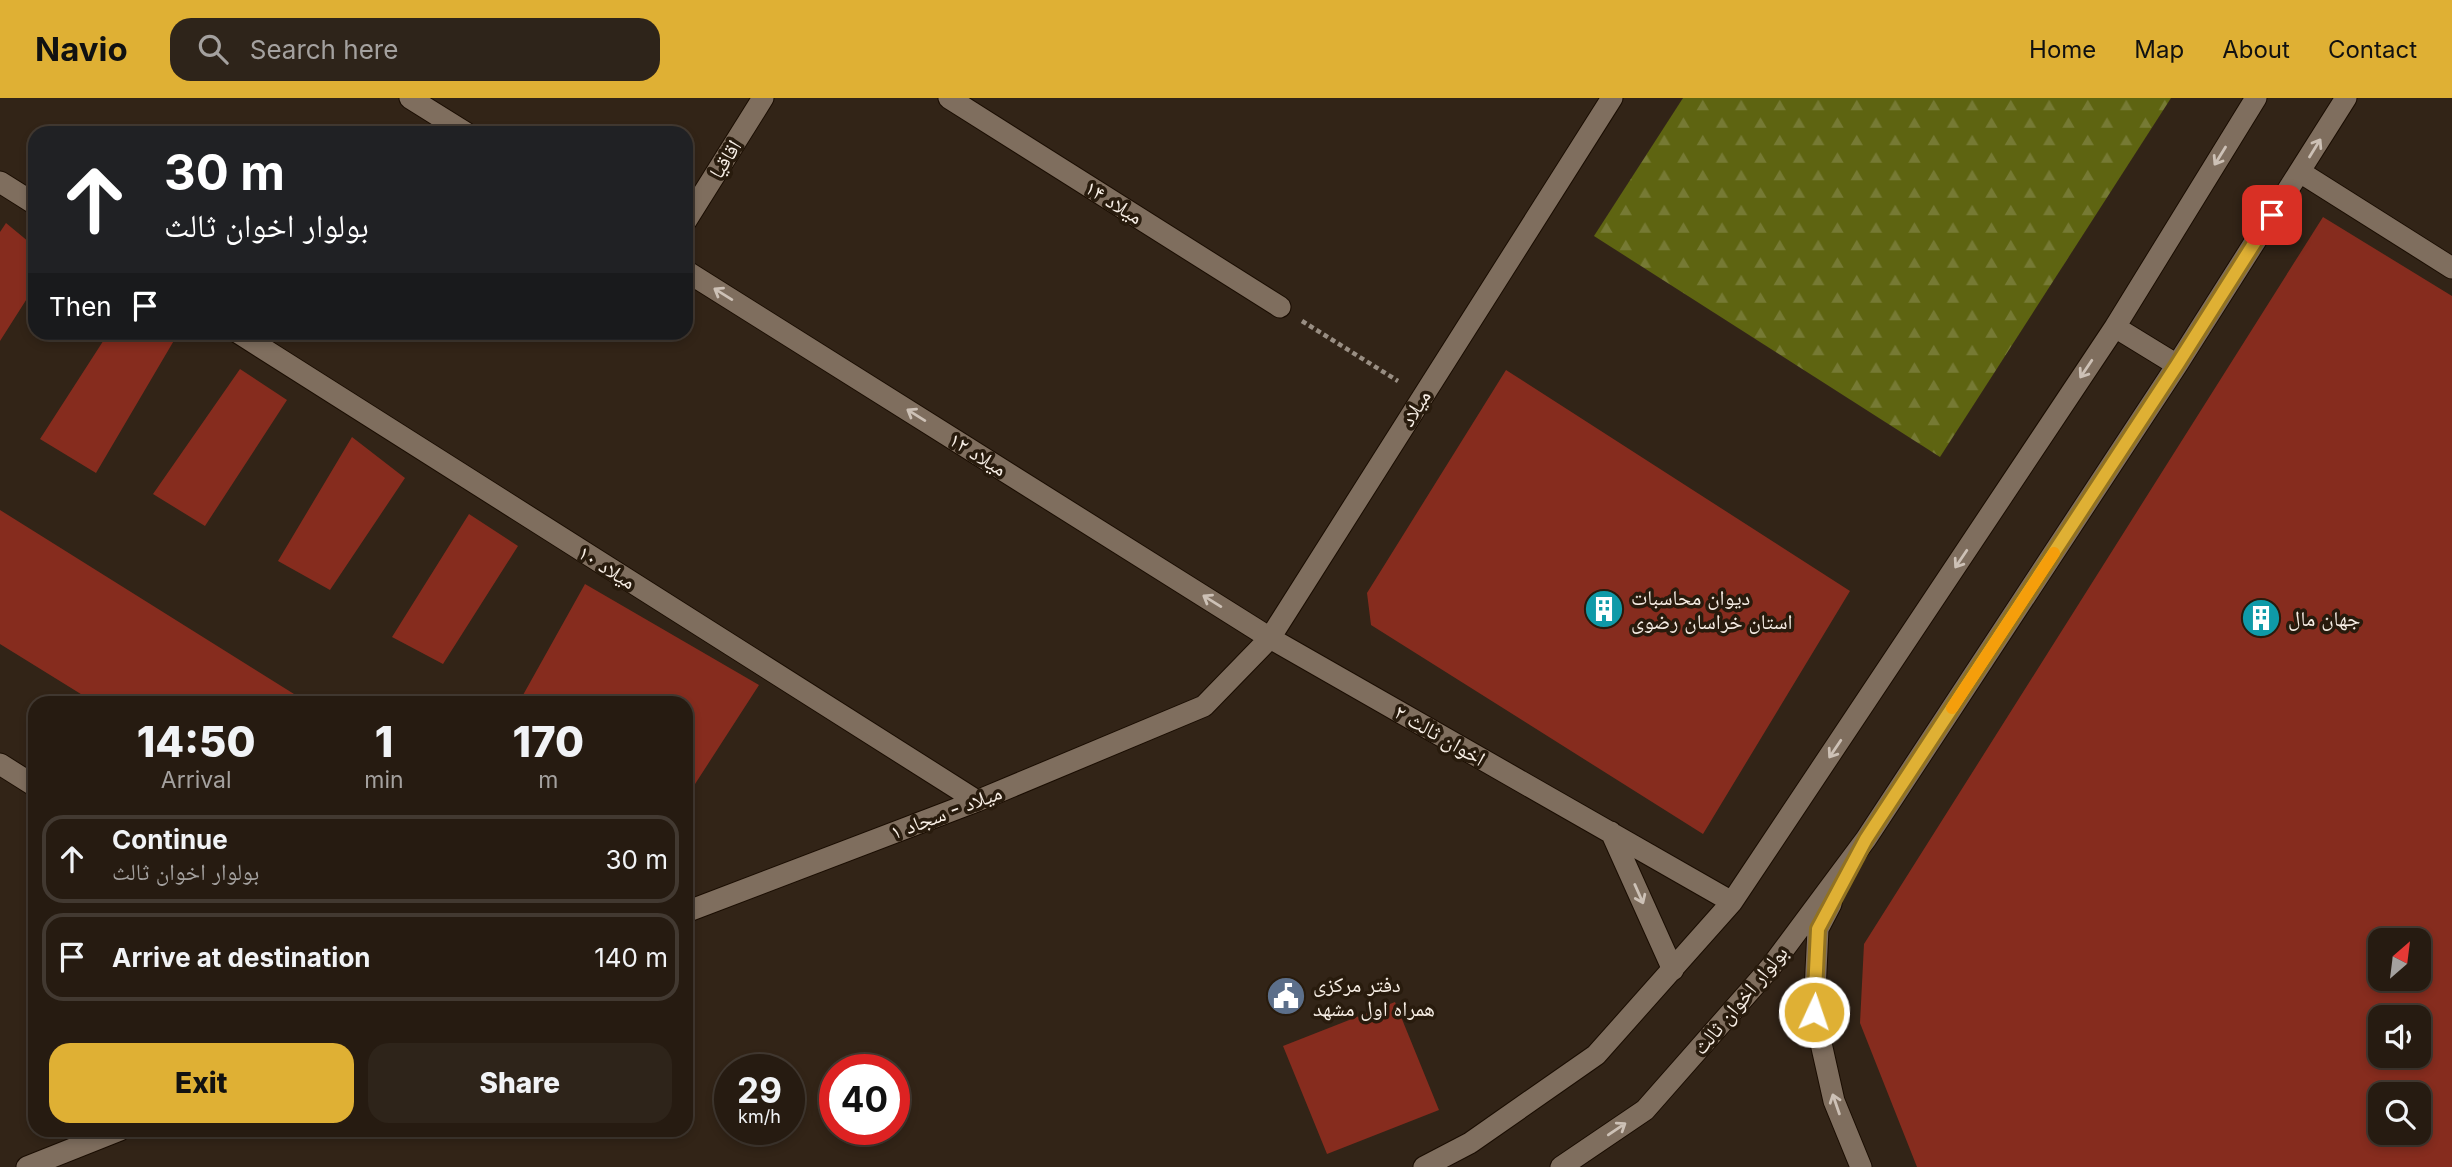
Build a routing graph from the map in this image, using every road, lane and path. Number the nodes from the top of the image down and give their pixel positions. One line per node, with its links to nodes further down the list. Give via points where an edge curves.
1 (410, 98): 7 (street)
2 (763, 98): 11 (street, اقاقیا)
3 (949, 98): 14 (street, میلاد ۱۴)
4 (1612, 98): 18 (street, میلاد)
5 (2256, 98): 15 (street, one-way to 15)
6 (2346, 98): 8 (street, بولوار اخوان ثالث, one-way to 6)
7 (455, 126)
8 (2300, 172): 12 (street); 17 (street, بولوار اخوان ثالث)
9 (0, 182): 10 (street)
10 (28, 200)
11 (693, 210)
12 (2452, 268)
13 (693, 275): 19 (street, میلاد ۱۲, one-way to 13)
14 (1280, 307): 18 (path)
15 (2115, 327): 17 (street); 26 (street, one-way to 26)
16 (250, 340): 23 (street, میلاد ۱۰)
17 (2177, 365): 25 (street, بولوار اخوان ثالث)
18 (1422, 397): 19 (street, میلاد)
19 (1270, 638): 20 (street, میلاد); 24 (street, اخوان ثالث ۲)
20 (1204, 706): 23 (street, میلاد - سجاد ۱)
21 (0, 764): 22 (street)
22 (28, 782)
23 (977, 801): 27 (street, میلاد - سجاد ۱)
24 (1611, 832): 26 (street, اخوان ثالث ۲); 28 (street, one-way to 28)
25 (1866, 839): 32 (street, بولوار اخوان ثالث, one-way to 25, via 1645,1110 1770,968); 33 (street, one-way to 25, via 1833,1101 1814,1012 1818,929)
26 (1732, 902): 28 (street)
27 (693, 909)
28 (1673, 970): 31 (street, via 1596,1055 1470,1143)
29 (102, 1137): 30 (street)
30 (27, 1167)
31 (1424, 1167)
32 (1561, 1167)
33 (1861, 1167)

